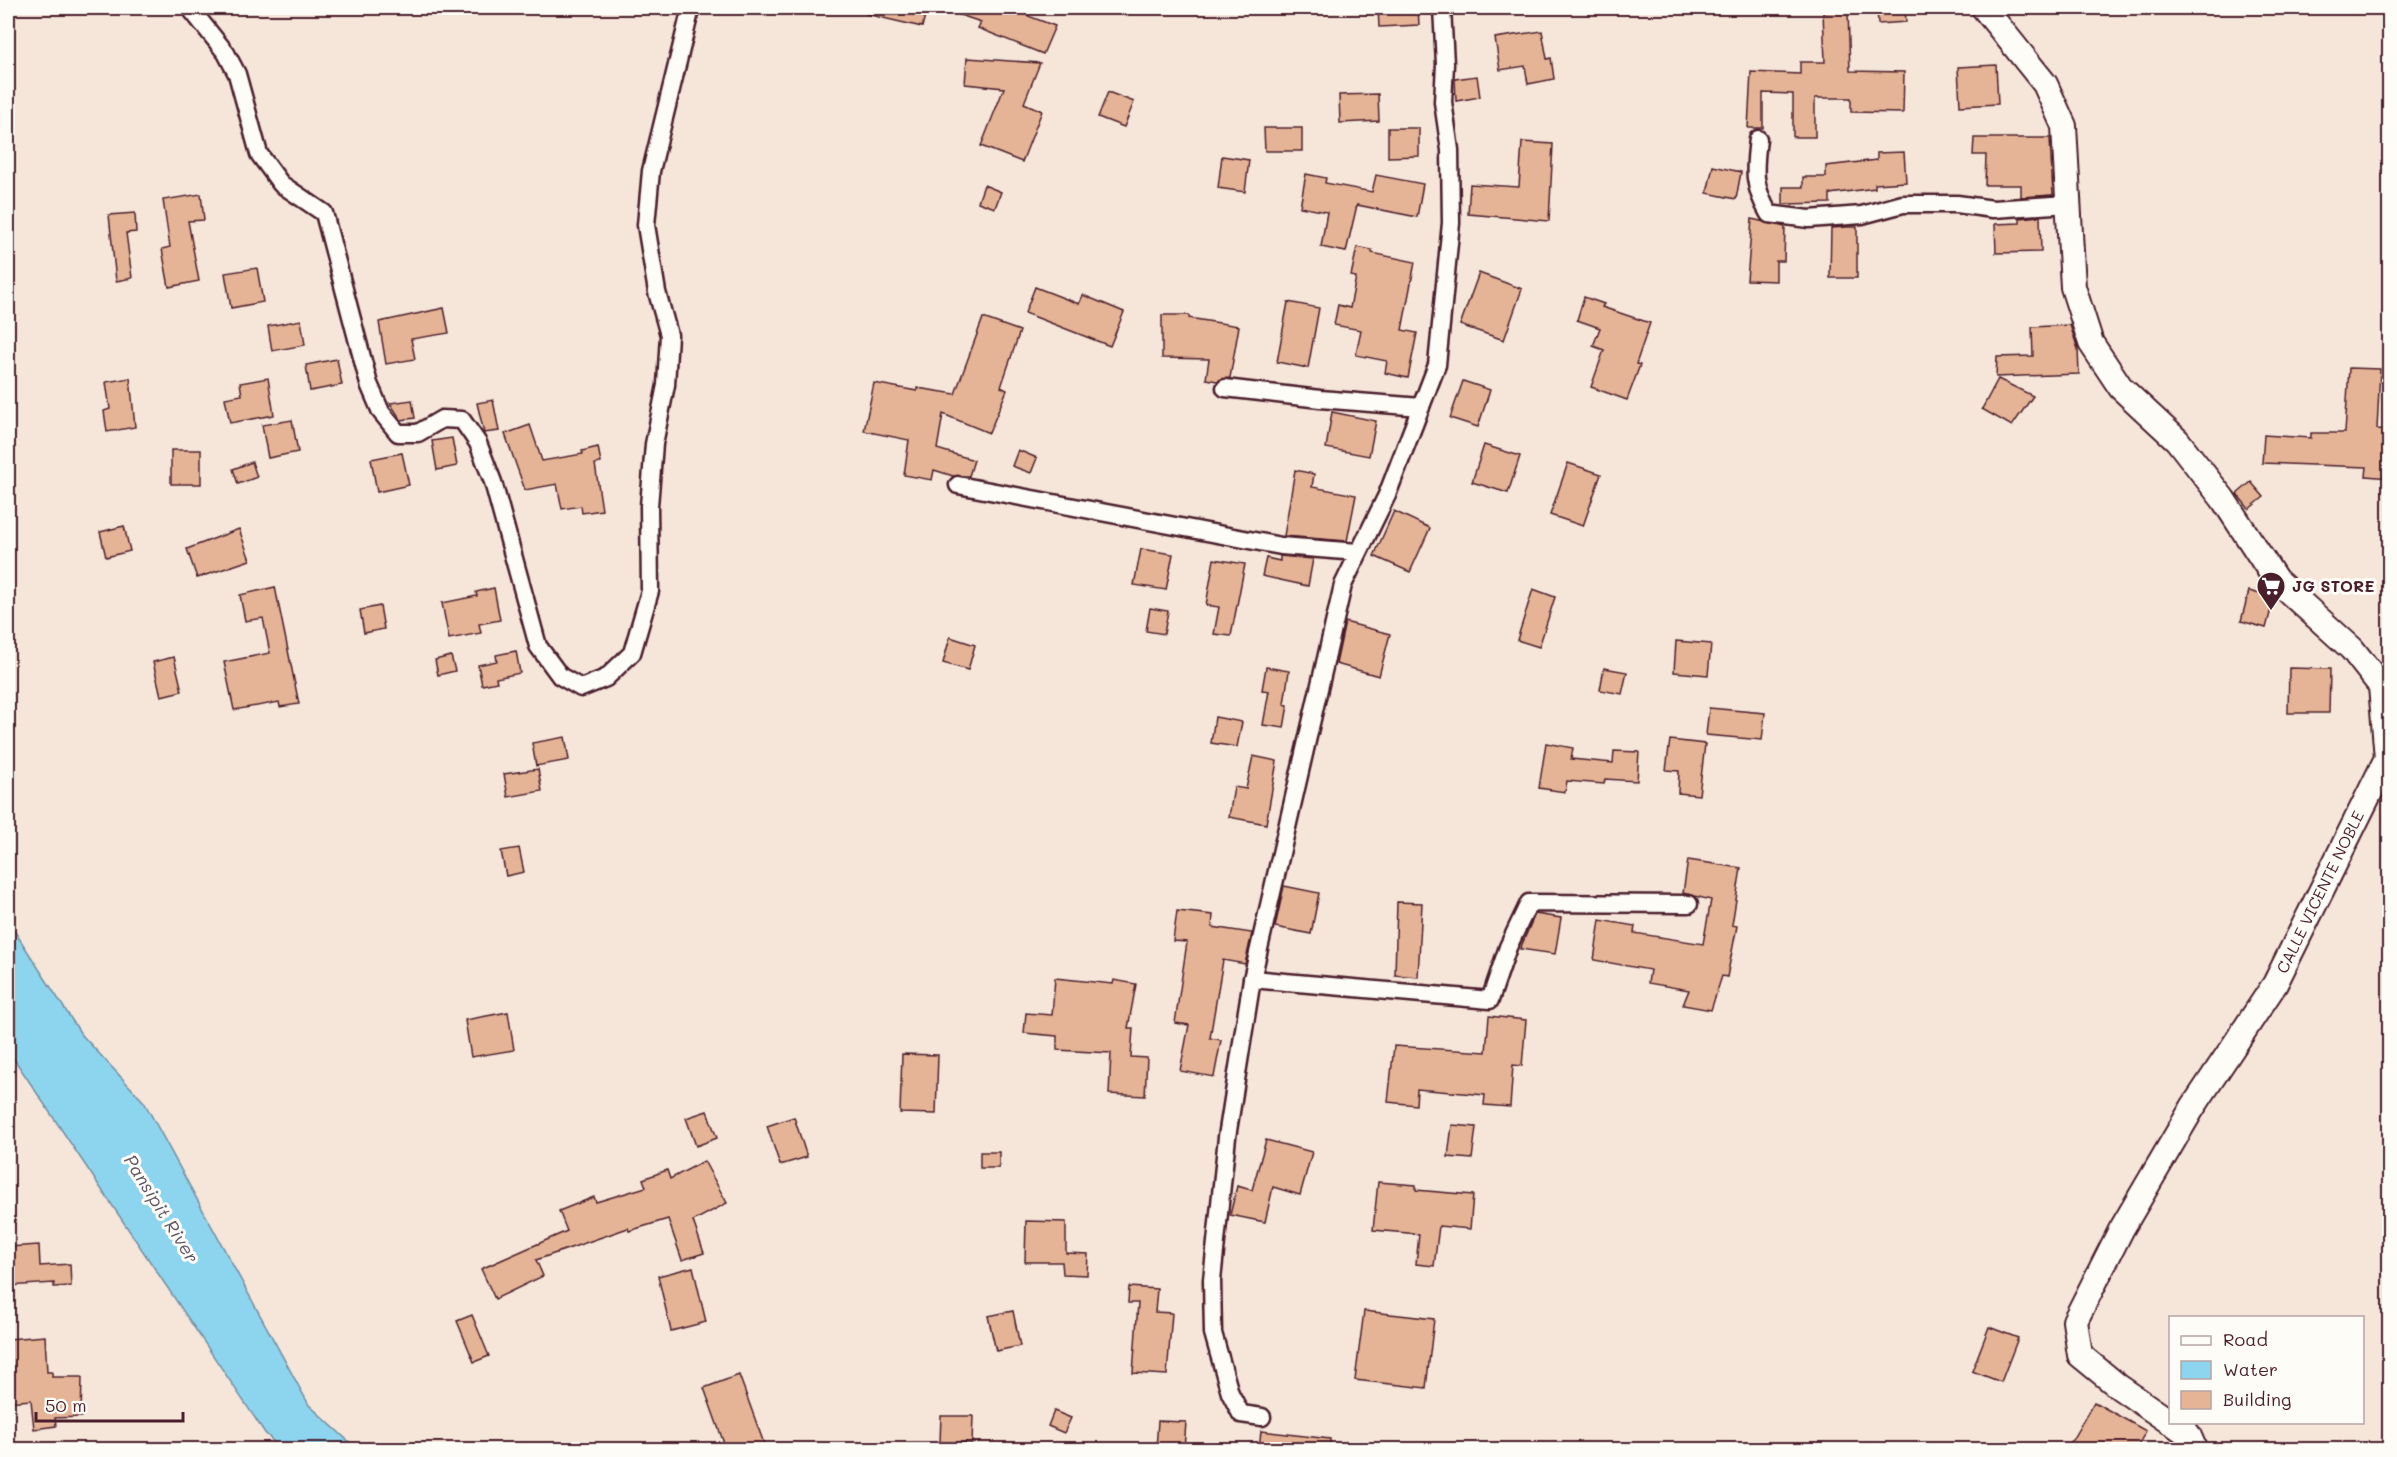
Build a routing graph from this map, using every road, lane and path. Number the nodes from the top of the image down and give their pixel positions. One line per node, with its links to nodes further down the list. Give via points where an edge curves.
1 (190, 8): 2 (street, via 226,53 237,74 259,154 281,184 324,213 369,384 381,412 398,433 418,433 442,419 462,420 473,435 493,482 538,646 560,676 581,688 606,678 632,652 650,591 649,506 669,335 646,225 651,171)
2 (691, 8)
3 (1442, 8): 8 (street, via 1451,223 1437,365)
4 (1984, 8): 6 (street, CALLE VICENTE NOBLE, via 2045,84 2064,126)
5 (1758, 138): 6 (street, via 1754,176 1769,214 1809,219 1862,215 1903,204 1993,209)
6 (2068, 204): 14 (street, CALLE VICENTE NOBLE, via 2073,288 2091,343 2121,388 2177,440 2197,465 2276,580 2352,648 2381,686 2387,758 2275,984 2193,1107 2121,1230 2075,1321 2080,1355)
7 (1225, 388): 8 (street)
8 (1421, 407): 10 (street, via 1387,495)
9 (958, 485): 10 (street, via 1281,546)
10 (1358, 552): 12 (street, via 1343,585)
11 (1689, 904): 12 (street, via 1529,903 1508,947 1490,1000)
12 (1252, 979): 13 (street, via 1227,1137 1212,1280 1213,1333 1230,1393 1241,1414)
13 (1262, 1417)
14 (2169, 1421)
15 (2174, 1424): 16 (street, CALLE VICENTE NOBLE, via 2188,1434)
16 (2195, 1449)

